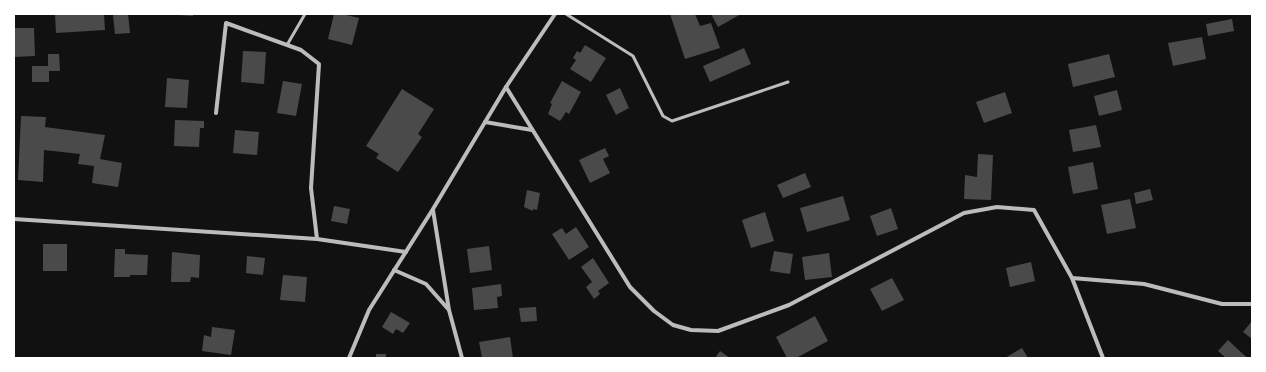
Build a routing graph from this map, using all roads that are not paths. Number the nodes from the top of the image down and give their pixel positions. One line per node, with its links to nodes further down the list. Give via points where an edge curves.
1 (305, 14): 4 (lane)
2 (555, 14): 6 (street)
3 (566, 14): 5 (lane, via 633,56 663,116 672,121)
4 (287, 45): 7 (street, via 226,23); 12 (street, via 301,50 319,64 311,188)
5 (788, 82)
6 (506, 87): 8 (street); 9 (street)
7 (216, 113)
8 (485, 122): 9 (street); 10 (street)
9 (532, 130): 15 (street, via 630,287 654,312 673,325 691,330 718,331 789,305 964,213 997,207 1034,210)
10 (433, 210): 13 (street); 17 (street)
11 (14, 219): 12 (street)
12 (317, 239): 13 (street)
13 (406, 252): 14 (street)
14 (394, 270): 17 (street, via 426,284); 18 (street, via 369,310)
15 (1072, 278): 16 (street, via 1144,284 1222,304); 20 (street)
16 (1252, 304)
17 (449, 310): 19 (street)
18 (349, 358)
19 (462, 358)
20 (1103, 358)

